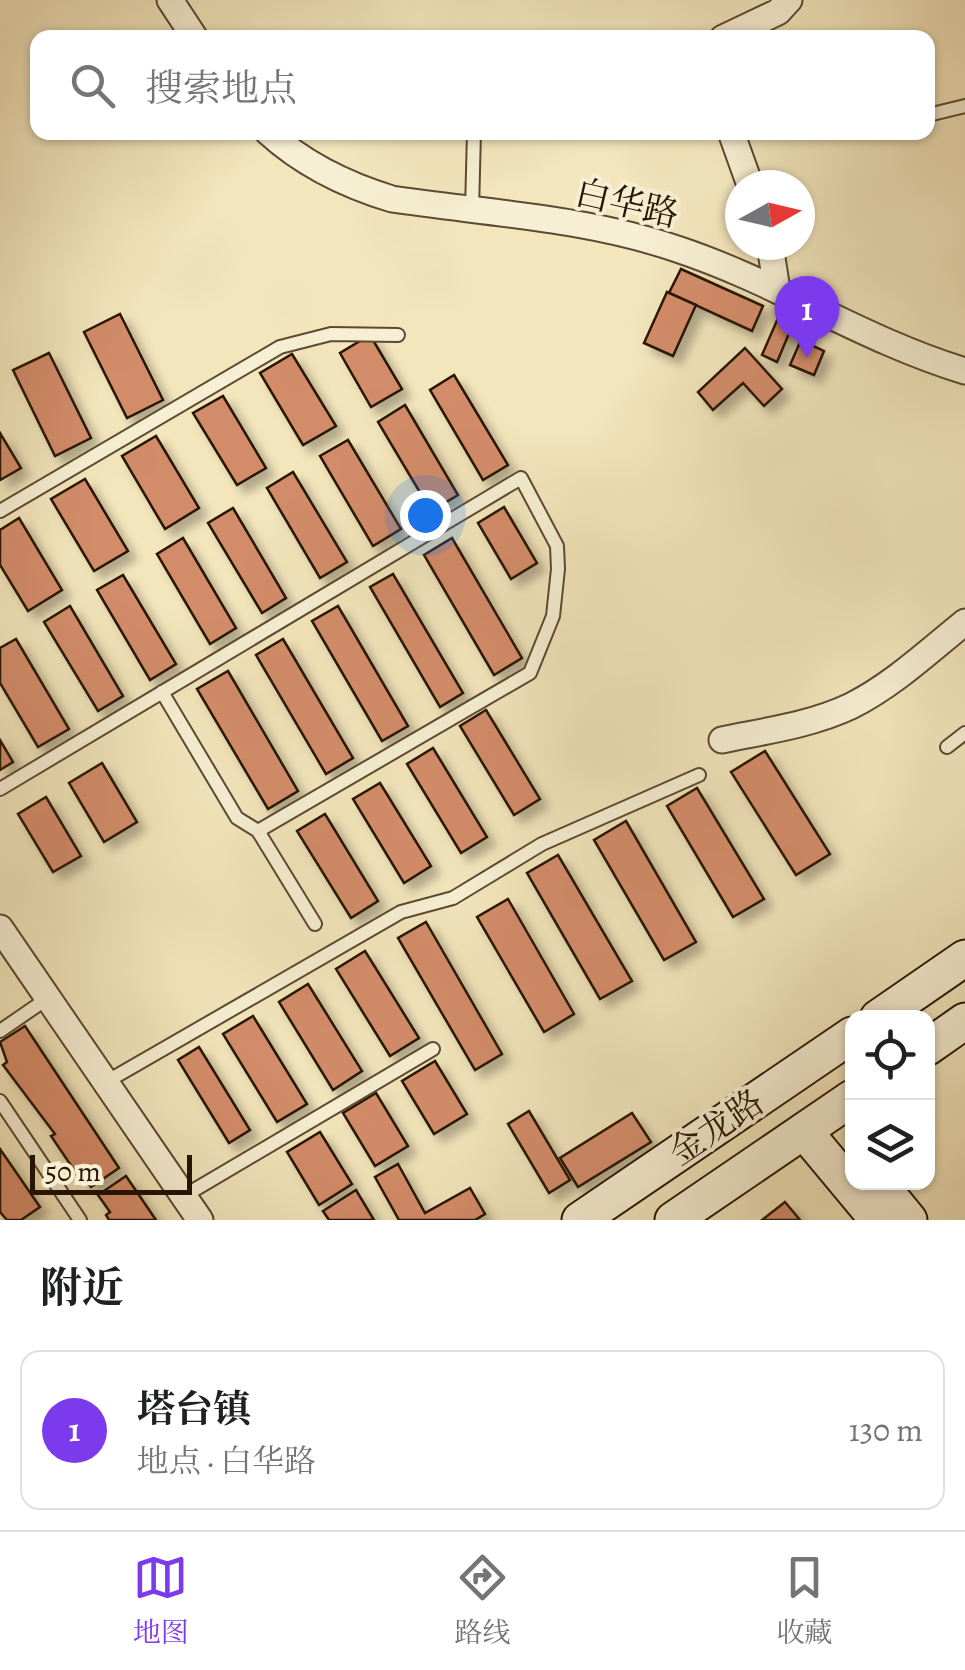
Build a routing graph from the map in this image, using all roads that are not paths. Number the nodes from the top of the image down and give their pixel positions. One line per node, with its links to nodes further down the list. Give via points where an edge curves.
1 (170, 0): 3 (street)
2 (789, 0): 4 (street)
3 (190, 30)
4 (740, 30)
5 (965, 106): 6 (lane)
6 (935, 113)
7 (278, 140): 11 (street, 白华路, via 310,165 364,191)
8 (474, 140): 11 (lane)
9 (734, 140): 10 (street)
10 (745, 170)
11 (472, 211): 13 (street, 白华路, via 625,232)
12 (772, 260): 13 (street)
13 (777, 290): 15 (street, 白华路)
14 (398, 334): 16 (lane, via 332,334 280,347)
15 (965, 371)
16 (0, 511)
17 (965, 622): 20 (street, via 850,706)
18 (162, 692): 23 (lane); 24 (lane, via 237,818); 24 (lane, via 521,478 557,546 553,616 530,673)
19 (965, 733): 21 (lane)
20 (722, 740)
21 (947, 747)
22 (699, 775): 35 (lane, via 542,844 453,898 400,912)
23 (0, 789)
24 (258, 831): 25 (lane)
25 (315, 924)
26 (0, 928): 28 (street)
27 (965, 958): 29 (main road)
28 (48, 998): 31 (lane); 35 (street)
29 (890, 1010)
30 (965, 1021): 33 (main road)
31 (0, 1032)
32 (845, 1040): 43 (main road, 金龙路)
33 (935, 1041)
34 (432, 1049): 40 (lane)
35 (106, 1082): 40 (street)
36 (0, 1102): 41 (lane)
37 (827, 1115): 38 (main road); 44 (main road, 金龙路); 45 (main road)
38 (845, 1141)
39 (885, 1190): 46 (main road)
40 (184, 1196): 42 (street)
41 (80, 1220)
42 (200, 1220)
43 (580, 1220)
44 (673, 1220)
45 (878, 1220)
46 (909, 1220)

